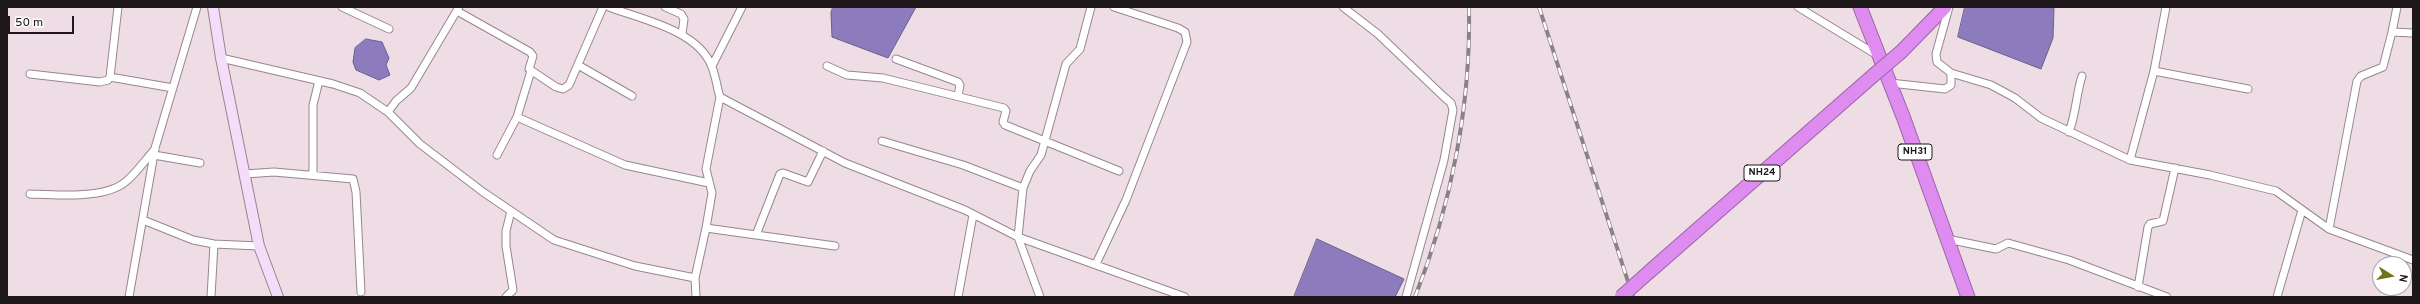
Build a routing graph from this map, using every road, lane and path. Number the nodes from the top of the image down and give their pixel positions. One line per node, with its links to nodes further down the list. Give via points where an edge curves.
1 (118, 7): 34 (street)
2 (197, 7): 37 (street)
3 (213, 7): 24 (street)
4 (342, 7): 19 (street)
5 (603, 7): 26 (street)
6 (609, 7): 22 (street)
7 (665, 7): 22 (street, via 681,14 684,19)
8 (742, 7): 27 (street)
9 (1091, 7): 45 (street, via 1080,49 1066,64)
10 (1114, 7): 72 (street, via 1178,28 1185,32 1187,42 1126,200)
11 (1343, 7): 85 (street, via 1378,34 1451,103 1444,160)
12 (1798, 7): 23 (street)
13 (1860, 7): 23 (highway, NH31)
14 (1945, 7): 86 (highway, NH24, bridge, via 1901,52)
15 (1949, 7): 31 (street, via 1936,54 1937,62)
16 (2166, 7): 30 (street)
17 (2397, 7): 20 (street)
18 (458, 9): 29 (street, via 530,52 533,56 528,66); 42 (street, via 411,88)
19 (389, 29)
20 (2392, 32): 21 (street); 64 (street, via 2383,67 2361,76 2358,80)
21 (2413, 33)
22 (682, 34): 27 (street, via 694,42)
23 (1879, 56): 36 (highway, NH31)
24 (221, 58): 35 (street); 54 (street)
25 (896, 59): 40 (street, via 958,82)
26 (578, 65): 29 (street, via 569,85 563,89); 39 (street)
27 (712, 66): 41 (street)
28 (827, 66): 40 (street, via 847,75 883,78)
29 (531, 71): 43 (street)
30 (2154, 71): 38 (street); 50 (street)
31 (1951, 73): 36 (street, via 1951,85 1945,89); 44 (street, via 1991,86 2015,98 2041,118)
32 (30, 74): 34 (street, via 100,82)
33 (2082, 76): 44 (street, via 2075,96 2073,121)
34 (110, 77): 37 (street)
35 (319, 81): 42 (street, via 360,93); 55 (street, via 312,105)
36 (1890, 83): 67 (highway, NH31)
37 (173, 88): 48 (street)
38 (2248, 89)
39 (632, 96)
40 (958, 96): 45 (street, via 1004,108 1006,111 1003,124)
41 (720, 97): 47 (street); 56 (street, via 706,169)
42 (388, 112): 60 (street, via 420,144)
43 (517, 117): 49 (street); 56 (street, via 625,165)
44 (2069, 132): 50 (street)
45 (1045, 140): 53 (street); 57 (street, via 1041,155)
46 (882, 141): 57 (street, via 963,165)
47 (823, 151): 61 (street); 65 (street, via 808,182 780,174)
48 (155, 152): 51 (street); 58 (street, via 123,184 74,195); 62 (street)
49 (497, 155)
50 (2130, 160): 52 (street)
51 (200, 163)
52 (2175, 168): 59 (street, via 2276,191); 74 (street, via 2163,221 2150,224 2148,227)
53 (1119, 171)
54 (244, 174): 55 (street); 69 (street)
55 (314, 174): 75 (street, via 347,177 353,179 355,184)
56 (709, 183): 63 (street, via 712,193)
57 (1023, 188): 66 (street)
58 (30, 194)
59 (2302, 210): 64 (street); 89 (street)
60 (511, 211): 73 (street, via 554,240 635,266); 80 (street, via 506,231 506,246 513,290)
61 (973, 215): 66 (street); 82 (street)
62 (144, 220): 68 (street, via 193,240); 77 (street)
63 (706, 228): 65 (street); 73 (street)
64 (2330, 229): 71 (street)
65 (756, 235): 70 (street)
66 (1018, 237): 72 (street); 83 (street)
67 (1946, 238): 74 (street, via 1996,250 2008,243 2069,260); 87 (highway, NH31)
68 (214, 244): 69 (street); 78 (street)
69 (259, 246): 79 (street)
70 (835, 246)
71 (2413, 260)
72 (1096, 264): 84 (street)
73 (695, 278): 81 (street)
74 (2138, 287): 76 (street)
75 (361, 292)
76 (2150, 294): 88 (street)
77 (129, 297)
78 (211, 297)
79 (278, 297)
80 (506, 297)
81 (696, 297)
82 (958, 297)
83 (1040, 297)
84 (1184, 297)
85 (1406, 297)
86 (1621, 297)
87 (1968, 297)
88 (2167, 297)
89 (2277, 297)

